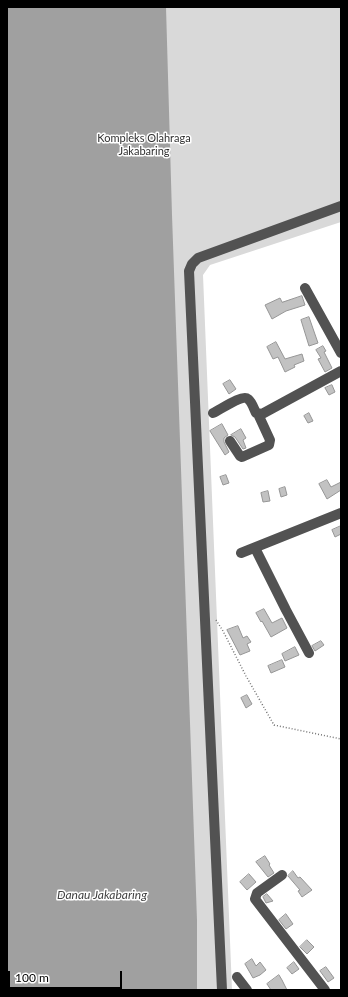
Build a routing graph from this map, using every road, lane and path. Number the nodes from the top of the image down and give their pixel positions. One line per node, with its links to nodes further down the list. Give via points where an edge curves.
1 (341, 206): 16 (street, via 198,258 189,271)
2 (305, 288): 3 (street)
3 (341, 353)
4 (341, 371): 6 (street, via 266,413)
5 (213, 413): 6 (street, via 238,399 245,398)
6 (258, 414): 7 (street, via 270,440 269,445 242,457)
7 (230, 441)
8 (341, 513): 9 (street)
9 (255, 548): 10 (street); 12 (street)
10 (241, 553)
11 (216, 620): 13 (path, via 274,726)
12 (309, 652)
13 (341, 739)
14 (282, 875): 18 (street, via 257,893 255,899)
15 (237, 977): 17 (street)
16 (222, 990)
17 (248, 990)
18 (325, 990)

